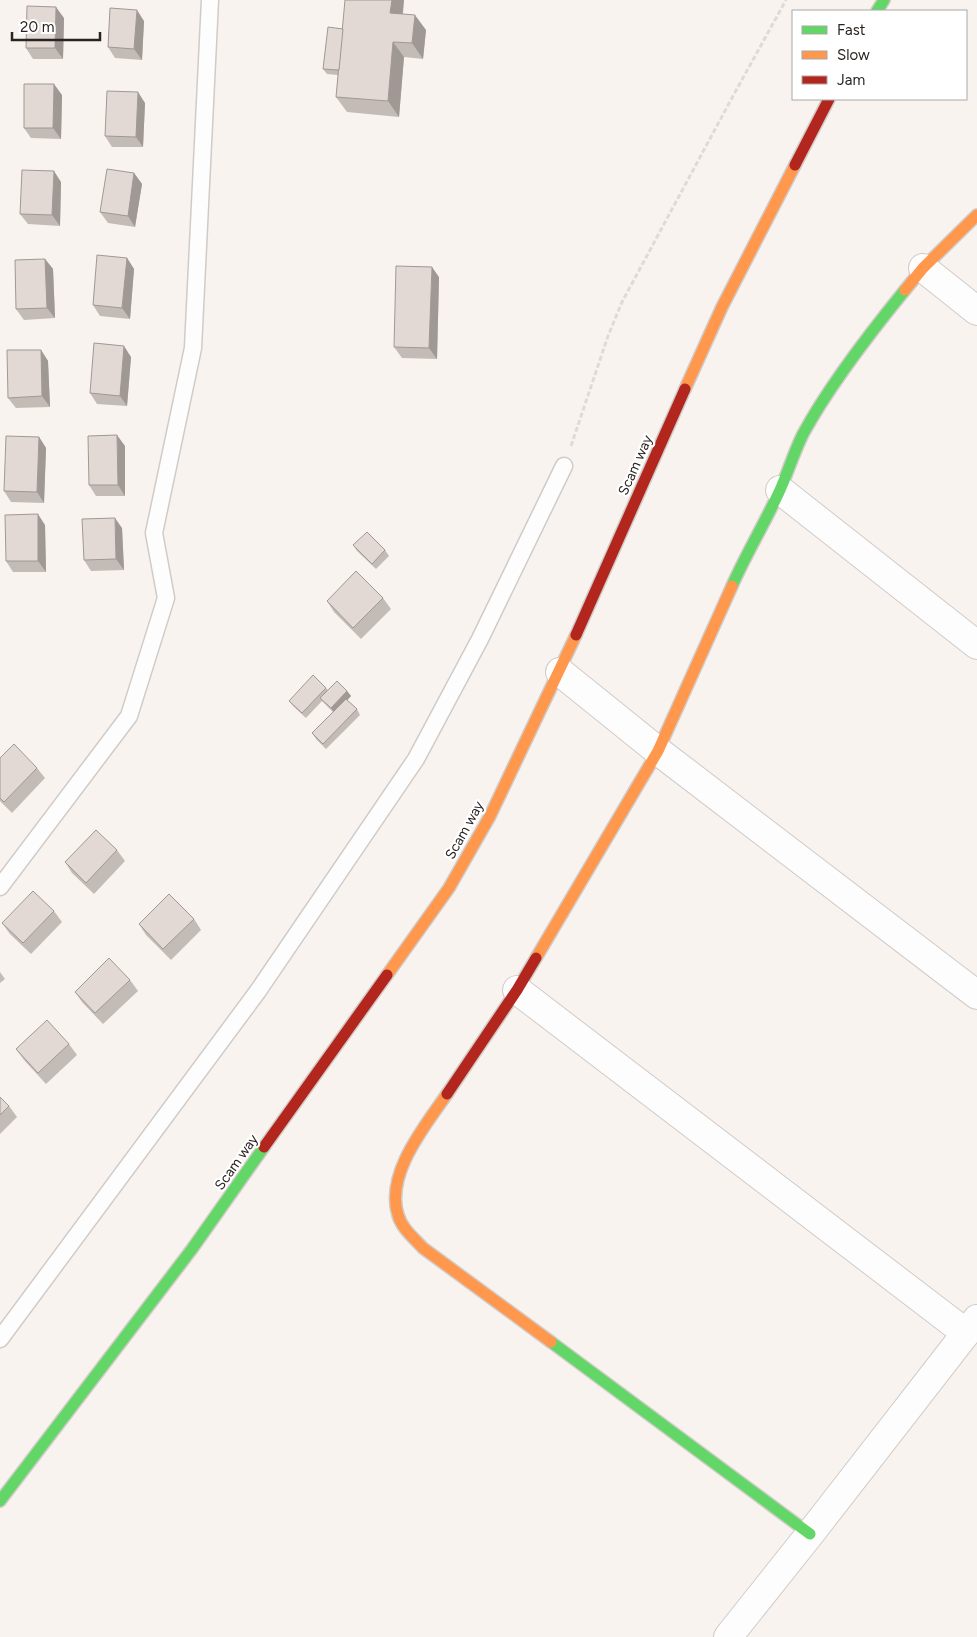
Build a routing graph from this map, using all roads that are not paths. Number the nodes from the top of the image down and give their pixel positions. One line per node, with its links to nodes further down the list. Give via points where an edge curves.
1 (210, 0): 11 (lane, via 193,348 154,533 166,598 129,716)
2 (829, 100): 9 (street, Scam way, via 722,307)
3 (977, 216): 4 (street)
4 (922, 268): 5 (street); 7 (street, via 834,386 804,433)
5 (977, 311)
6 (564, 466): 15 (lane, via 480,639 416,759 258,991)
7 (780, 490): 8 (street); 10 (street, via 737,576)
8 (977, 645)
9 (560, 672): 10 (street); 16 (street, Scam way, via 490,816 449,888 192,1249)
10 (658, 751): 12 (street); 13 (street)
11 (0, 887)
12 (517, 990): 14 (street); 17 (street, via 410,1148 400,1172 395,1201 401,1224 423,1248)
13 (977, 995)
14 (972, 1326): 17 (street)
15 (0, 1339)
16 (0, 1502)
17 (810, 1534): 18 (street)
18 (728, 1637)

